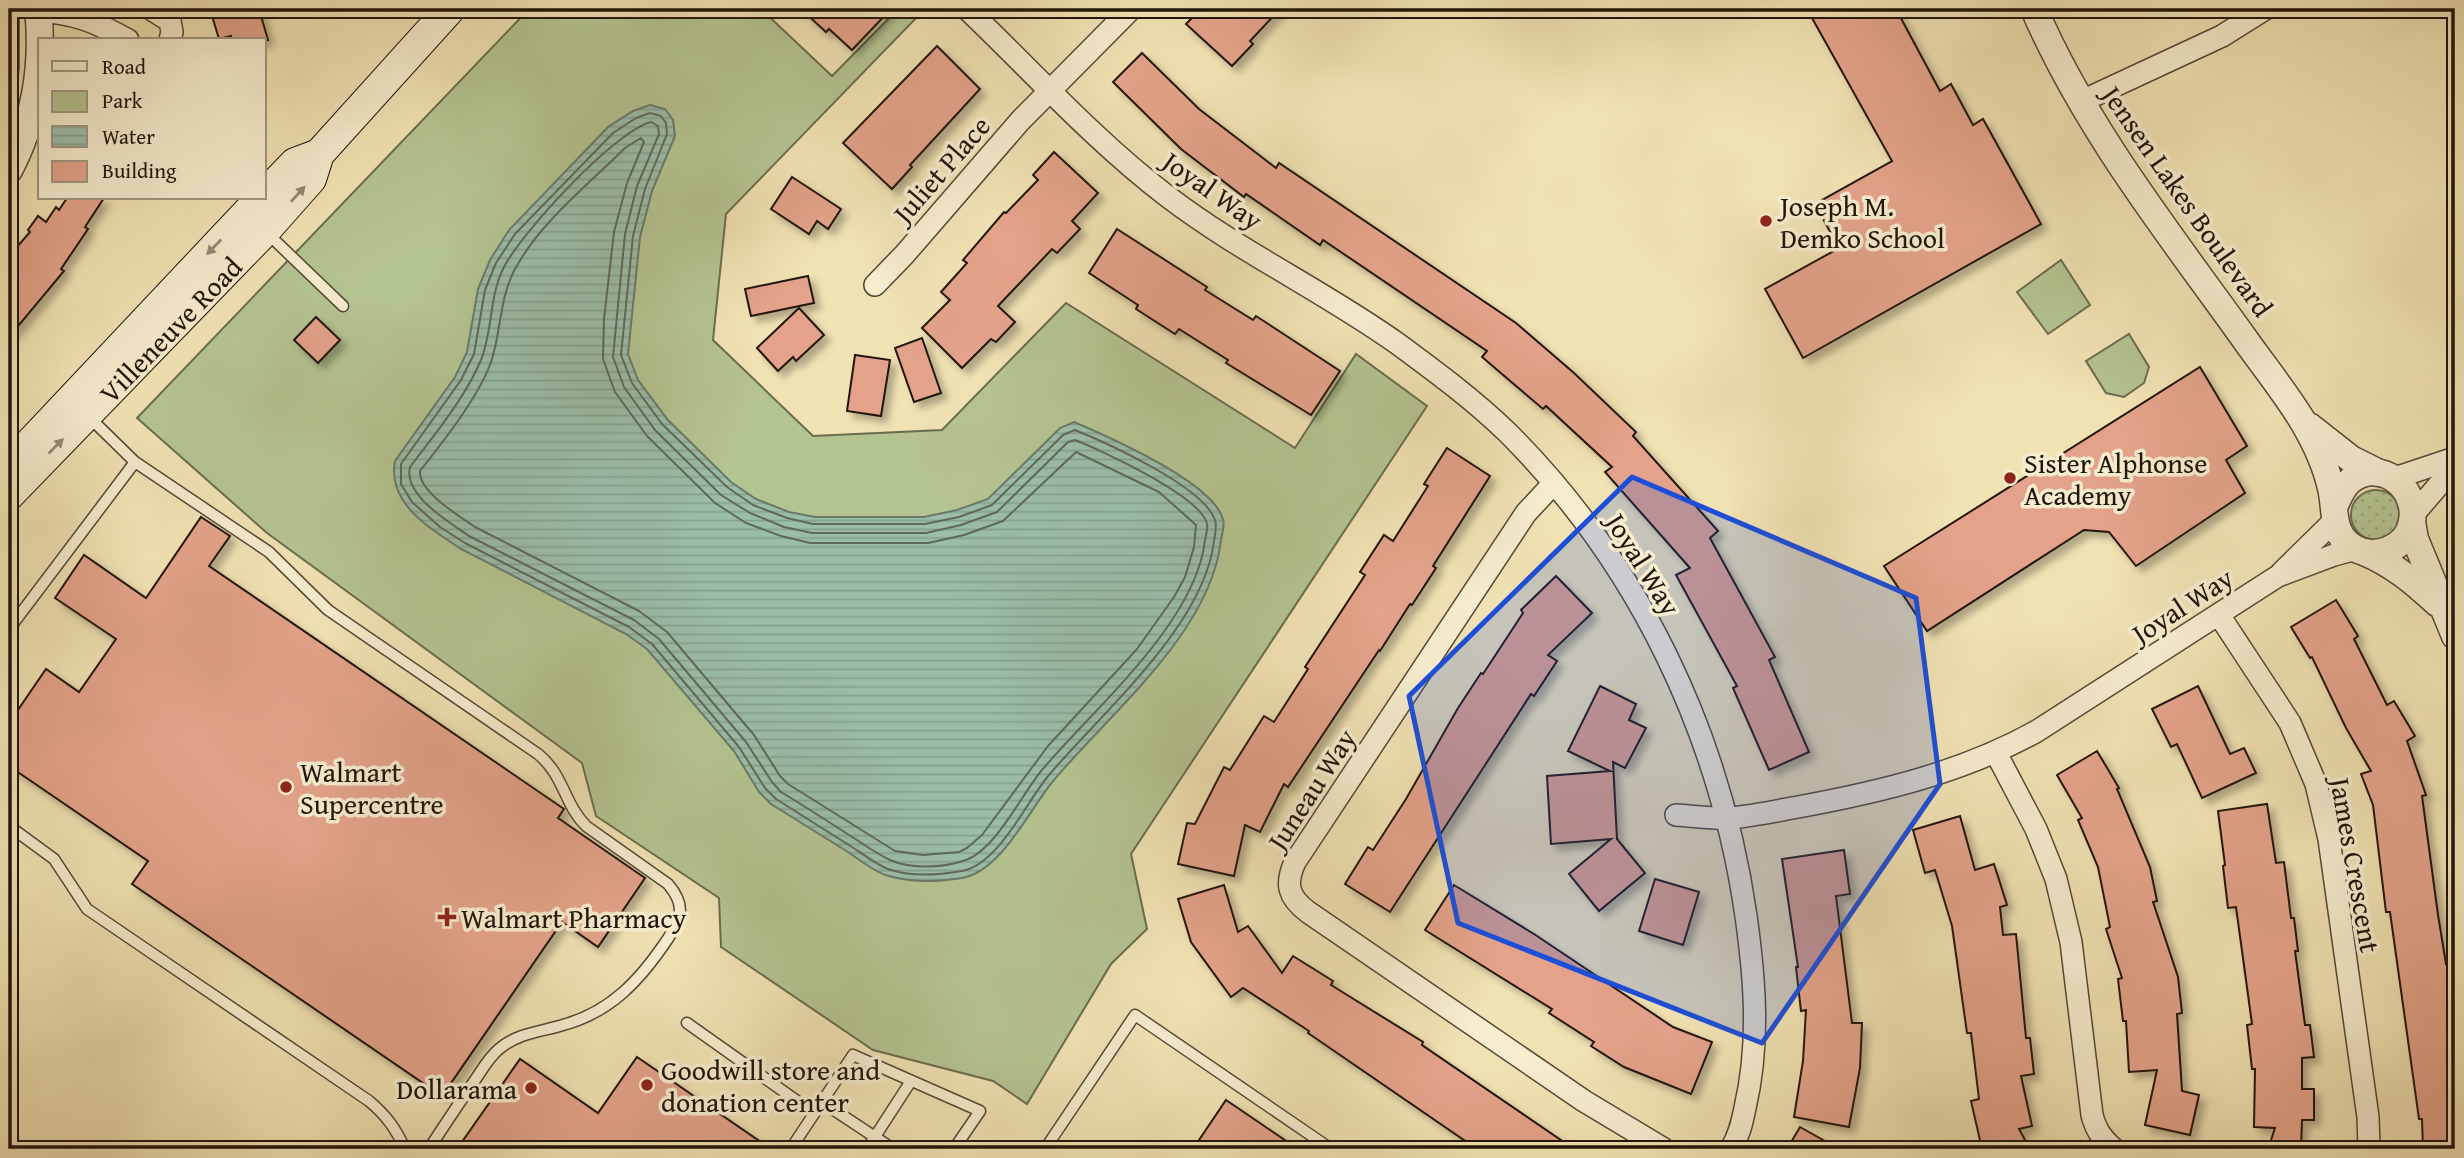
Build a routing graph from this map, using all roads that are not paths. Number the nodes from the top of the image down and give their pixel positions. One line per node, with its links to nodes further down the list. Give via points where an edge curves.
1 (151, 9): 10 (street, via 170,22)
2 (450, 9): 15 (main road, Villeneuve Road, via 319,154 311,179)
3 (967, 9): 12 (street, Joyal Way)
4 (1131, 9): 12 (street)
5 (2034, 9): 13 (street, Jensen Lakes Boulevard)
6 (2265, 9): 13 (street, via 2222,36)
7 (38, 10): 8 (street); 9 (street, via 85,18)
8 (39, 38)
9 (124, 38)
10 (171, 38)
11 (38, 64): 14 (street, via 34,102)
12 (1050, 89): 16 (street, Juliet Place); 25 (street, Joyal Way, via 1115,153 1169,197 1380,332 1458,389 1506,431)
13 (2080, 103): 19 (street, Jensen Lakes Boulevard)
14 (9, 170)
15 (260, 209): 17 (lane); 18 (main road, Villeneuve Road)
16 (875, 285)
17 (343, 306)
18 (80, 407): 21 (lane); 22 (main road, Villeneuve Road); 26 (main road, Villeneuve Road, one-way to 18)
19 (2303, 421): 24 (street, Jensen Lakes Boulevard, via 2351,459); 27 (street, Jensen Lakes Boulevard, via 2328,475)
20 (2455, 458): 24 (street)
21 (135, 463): 33 (lane); 45 (lane, via 269,552 328,610 538,754 556,771 575,815 678,896 675,930 626,993 595,1012 515,1038 497,1051)
22 (9, 466)
23 (2455, 466): 28 (street)
24 (2387, 476): 27 (street, via 2365,473 2351,480 2341,491); 28 (street, via 2407,490)
25 (1554, 483): 37 (street, Joyal Way, via 1624,578 1666,653 1699,729); 52 (street, Juneau Way, via 1526,513 1303,850 1289,875 1289,891 1300,906 1584,1101)
26 (9, 495)
27 (2334, 513): 29 (street, via 2340,533); 30 (street, Joyal Way)
28 (2412, 519): 29 (street, via 2407,536 2395,547 2379,553); 31 (street)
29 (2360, 551): 30 (street, Joyal Way, via 2334,555); 31 (street, via 2400,571)
30 (2278, 576): 32 (street, Joyal Way)
31 (2441, 606): 34 (street)
32 (2219, 615): 35 (street, Joyal Way); 55 (street, James Crescent, via 2290,723 2316,784 2329,839)
33 (9, 629)
34 (2455, 636)
35 (1996, 753): 37 (street, Joyal Way, via 1871,792); 54 (street, via 2056,879 2071,942 2092,1115 2102,1140)
36 (1676, 814): 37 (street)
37 (1728, 818): 53 (street, via 1748,933 1756,1037 1749,1093)
38 (9, 826): 44 (lane, via 54,859 87,909 369,1101 397,1130)
39 (687, 1023): 42 (lane)
40 (911, 1081): 41 (lane, via 853,1055); 43 (lane); 49 (lane, via 980,1111)
41 (822, 1102): 42 (lane); 43 (lane)
42 (814, 1113): 46 (lane, via 792,1147)
43 (875, 1137): 47 (lane); 48 (lane)
44 (405, 1149)
45 (429, 1149)
46 (796, 1149)
47 (867, 1149)
48 (893, 1149)
49 (954, 1149)
50 (1045, 1149): 51 (lane, via 1135,1015)
51 (1331, 1149)
52 (1664, 1149)
53 (1731, 1149)
54 (2114, 1149)
55 (2369, 1149)

